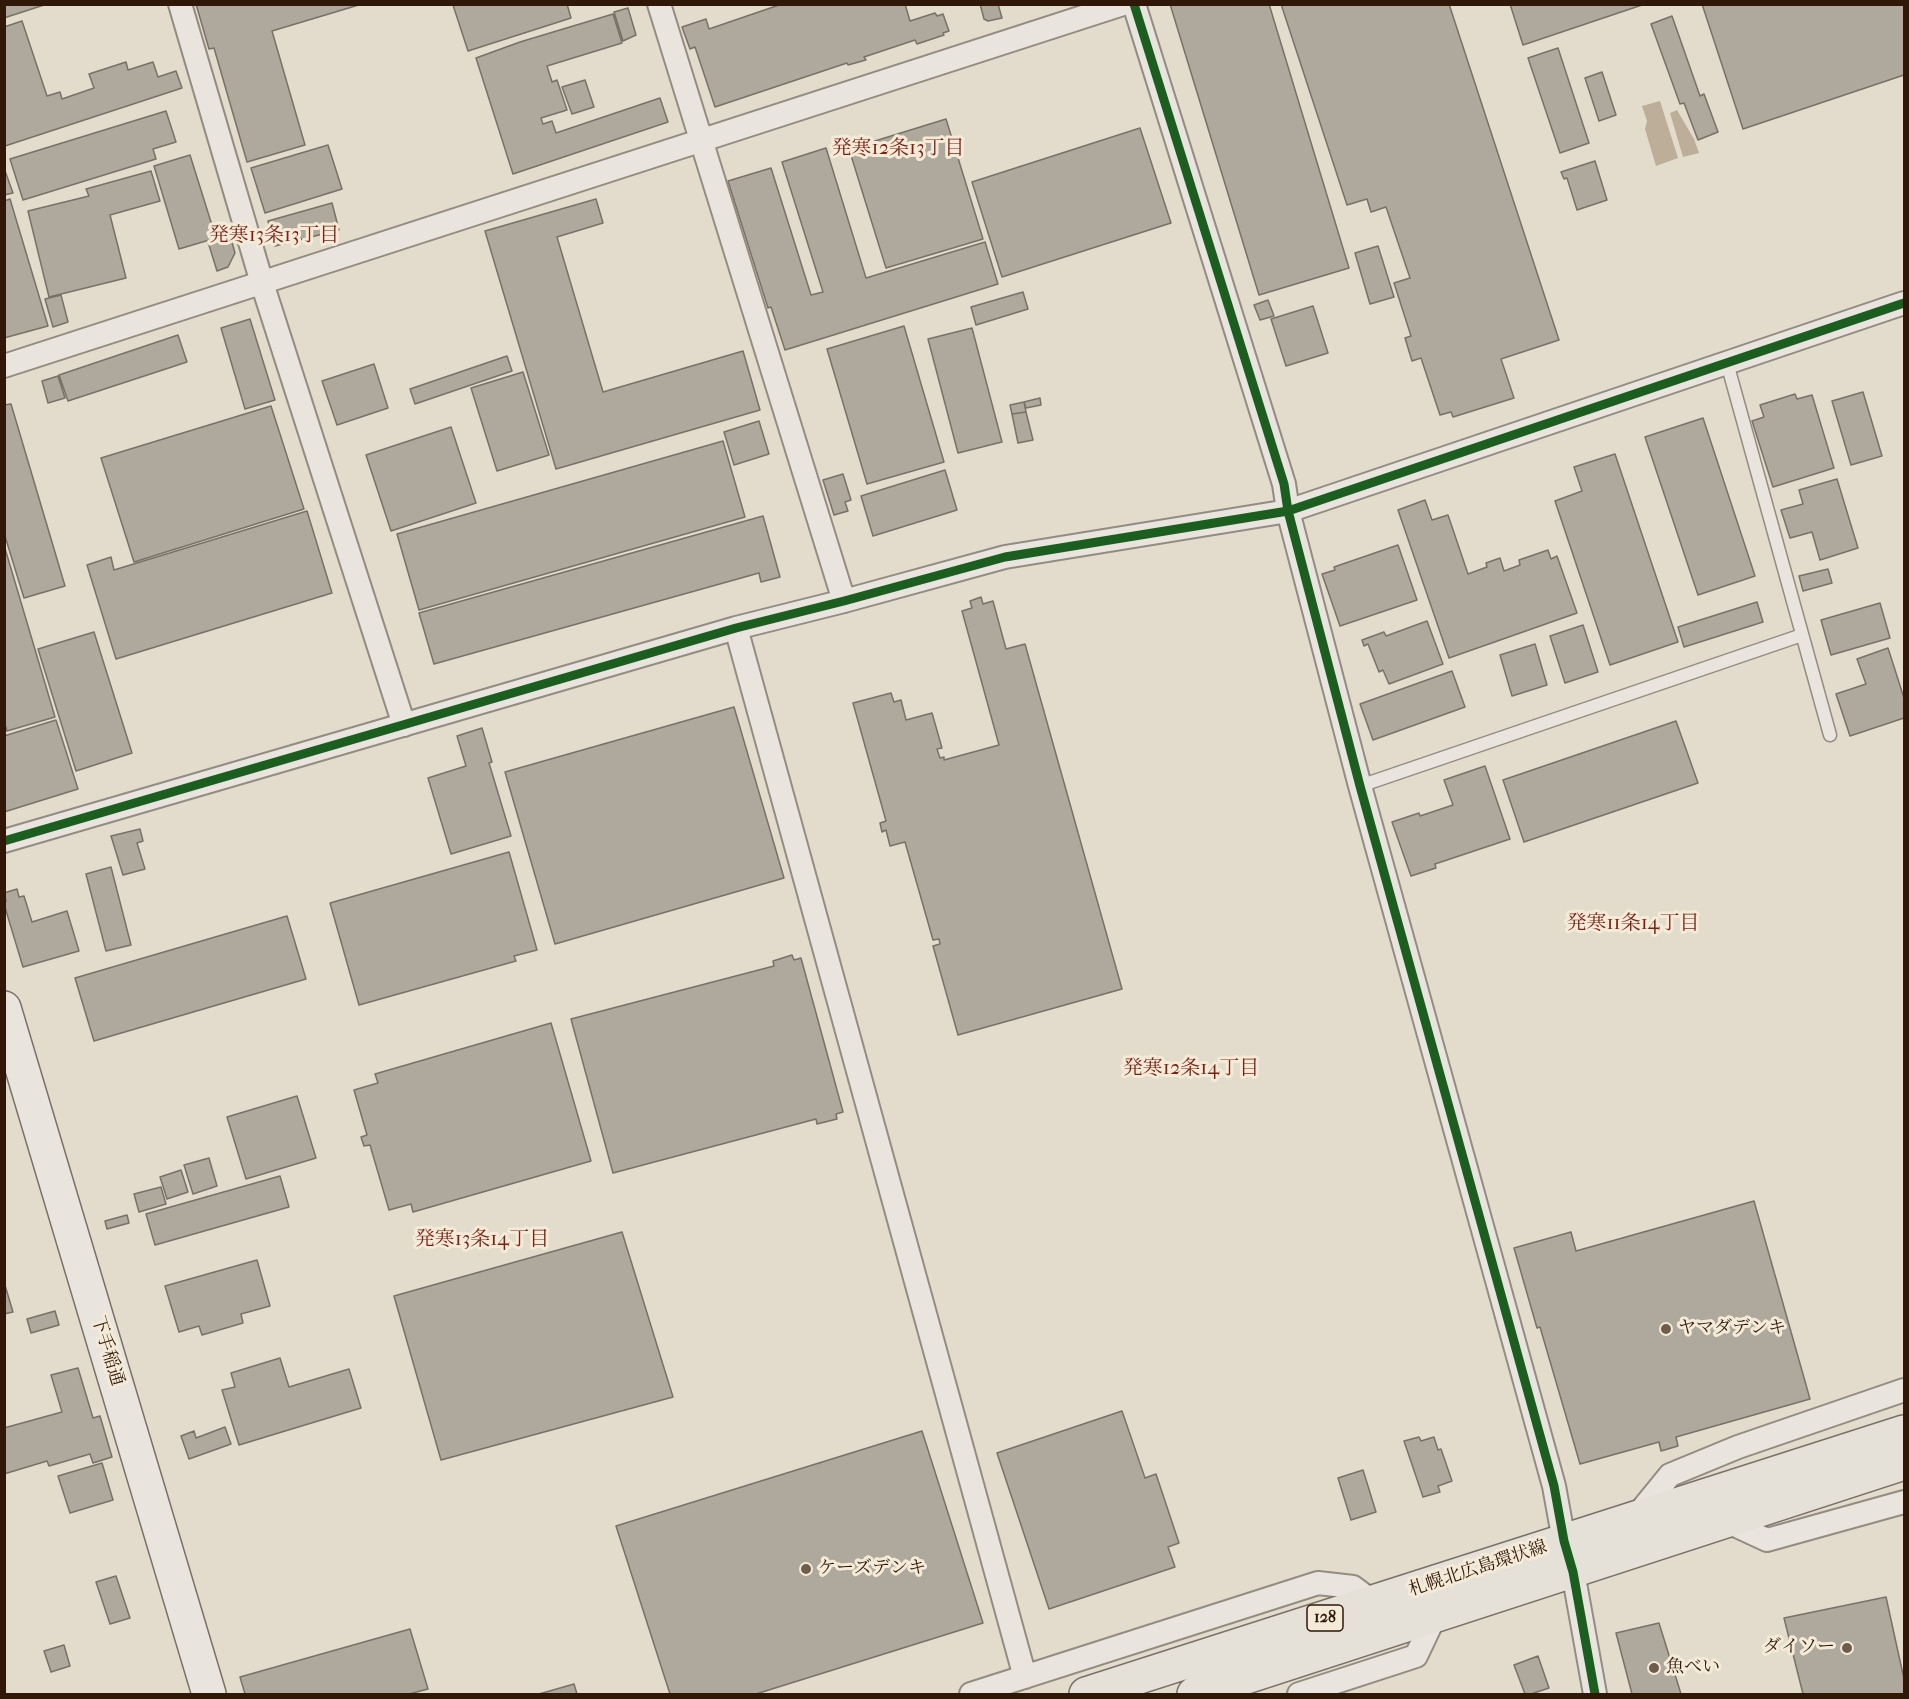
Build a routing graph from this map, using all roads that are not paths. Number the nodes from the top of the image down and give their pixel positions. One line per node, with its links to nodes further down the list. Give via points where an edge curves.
1 (180, 4): 6 (street)
2 (659, 4): 5 (street)
3 (1123, 4): 5 (street)
4 (1134, 4): 10 (street, via 1284,484)
5 (701, 141): 6 (street); 11 (street)
6 (262, 283): 9 (street); 14 (street)
7 (1905, 303): 8 (street)
8 (1727, 363): 10 (street); 13 (lane)
9 (4, 366)
10 (1288, 511): 11 (street, via 1005,557); 16 (street)
11 (844, 601): 12 (street)
12 (736, 628): 14 (street); 28 (street)
13 (1802, 635): 15 (lane); 16 (lane)
14 (404, 725): 17 (street)
15 (1830, 735)
16 (1360, 786): 25 (street, via 1554,1486)
17 (4, 841)
18 (4, 1008): 30 (main road, 下手稲通)
19 (1905, 1390): 23 (street, via 1670,1475)
20 (1905, 1432): 23 (main road, 札幌北広島環状線 / 128)
21 (1905, 1463): 24 (main road, 札幌北広島環状線 / 128)
22 (1904, 1506): 24 (street, via 1767,1540)
23 (1635, 1518): 25 (main road, 札幌北広島環状線 / 128)
24 (1726, 1521): 25 (main road, 札幌北広島環状線 / 128)
25 (1568, 1556): 26 (main road, 札幌北広島環状線 / 128); 27 (main road, 札幌北広島環状線 / 128); 29 (street)
26 (1373, 1602): 28 (street, via 1353,1587 1318,1583); 32 (main road, 札幌北広島環状線 / 128)
27 (1435, 1616): 33 (main road, 札幌北広島環状線 / 128); 34 (street, via 1416,1656)
28 (1025, 1677): 31 (street)
29 (1590, 1693)
30 (210, 1695)
31 (971, 1695)
32 (1086, 1695)
33 (1194, 1695)
34 (1299, 1695)

